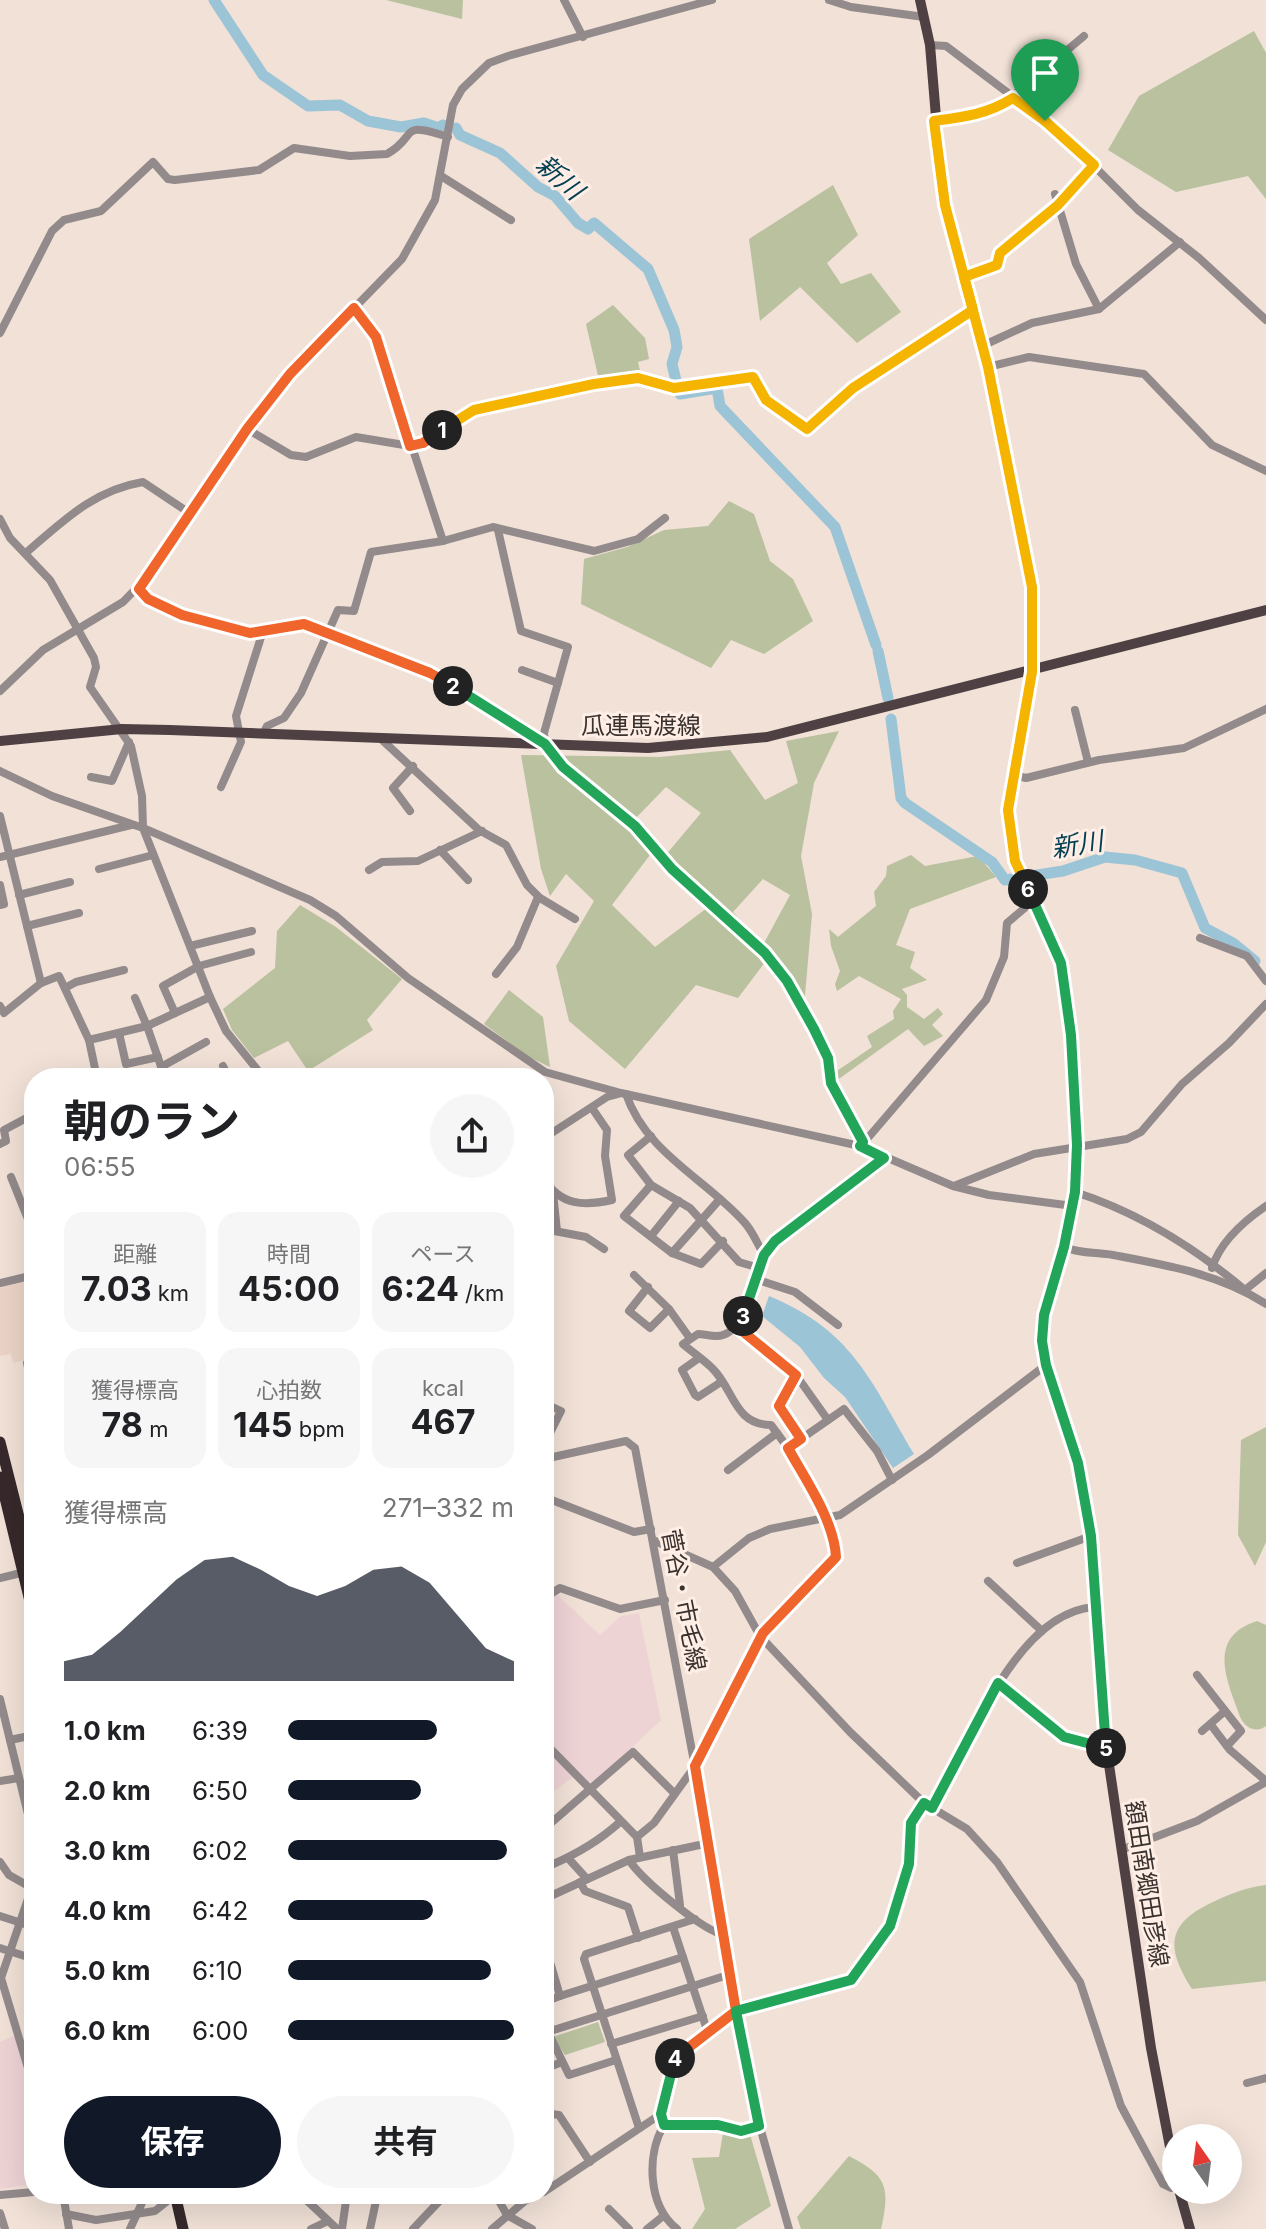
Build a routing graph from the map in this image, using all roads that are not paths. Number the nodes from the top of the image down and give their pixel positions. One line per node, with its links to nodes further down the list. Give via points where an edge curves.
1 (564, 0): 7 (street)
2 (712, 0): 7 (street)
3 (829, 0): 5 (street)
4 (920, 0): 5 (main road, 額田南郷田彦線)
5 (924, 17): 8 (main road, 額田南郷田彦線)
6 (1084, 36): 9 (street)
7 (583, 37): 11 (street, via 489,63 453,105)
8 (930, 45): 9 (street, via 946,46); 10 (main road, 額田南郷田彦線)
9 (1013, 98): 10 (street, via 975,116); 12 (street)
10 (934, 121): 18 (main road, 額田南郷田彦線, via 942,189)
11 (448, 137): 13 (street); 23 (street, via 420,129 407,132 387,154 350,156 294,148 259,170 175,180 153,162 101,211 64,220 52,231)
12 (1094, 165): 15 (street); 17 (street, via 1138,210)
13 (441, 176): 16 (street); 19 (street, via 418,235)
14 (1055, 194): 15 (street)
15 (1058, 205): 18 (street, via 1000,253 997,265); 20 (street, via 1076,264)
16 (511, 220)
17 (1180, 242): 20 (street); 22 (street)
18 (964, 277): 21 (main road, 額田南郷田彦線)
19 (354, 308): 26 (street, via 290,374); 27 (street, via 376,337)
20 (1099, 309): 24 (street, via 1032,323)
21 (973, 310): 24 (main road, 額田南郷田彦線); 27 (street, via 853,388 807,429 766,400 753,377 674,388 638,378 474,410)
22 (1266, 320)
23 (0, 333)
24 (982, 346): 25 (main road, 額田南郷田彦線)
25 (988, 367): 28 (street, via 1029,357 1144,374 1212,445); 41 (main road, 額田南郷田彦線, via 1032,587)
26 (247, 429): 27 (street, via 291,455 306,457 356,437); 29 (street)
27 (410, 446): 33 (street)
28 (1266, 471)
29 (191, 514): 34 (street, via 143,482 124,485 88,501); 35 (street)
30 (665, 518): 32 (street, via 638,539 594,551)
31 (0, 519): 34 (street, via 10,538)
32 (498, 530): 33 (street, via 481,528); 42 (street, via 521,631 568,647)
33 (443, 541): 39 (street, via 371,552 359,602 354,611 338,610)
34 (27, 552): 37 (street, via 50,580)
35 (139, 589): 37 (street); 38 (street, via 182,615)
36 (1266, 610): 41 (main road, 瓜連馬渡線)
37 (75, 629): 43 (street, via 43,650); 46 (street, via 96,667 90,687)
38 (262, 634): 39 (street, via 304,624); 47 (street, via 236,716)
39 (328, 634): 48 (street, via 301,693 284,718); 52 (street, via 430,673)
40 (522, 670): 42 (street)
41 (1032, 672): 52 (main road, 瓜連馬渡線, via 733,743 648,748); 56 (main road, 額田南郷田彦線)
42 (558, 683): 52 (street)
43 (0, 691)
44 (1266, 709): 53 (street, via 1184,748)
45 (1075, 710): 53 (street)
46 (122, 729): 47 (main road, 瓜連馬渡線); 50 (main road, 瓜連馬渡線); 51 (street)
47 (239, 733): 48 (main road, 瓜連馬渡線); 58 (street, via 241,742)
48 (263, 734): 49 (main road, 瓜連馬渡線)
49 (380, 738): 52 (main road, 瓜連馬渡線); 54 (street)
50 (0, 741)
51 (129, 742): 57 (street, via 112,781); 62 (street)
52 (545, 744): 110 (street, via 563,767 635,826 787,981 828,1058 831,1083)
53 (1088, 762): 56 (street, via 1026,778)
54 (413, 766): 59 (street, via 393,788); 63 (street)
55 (0, 771): 61 (street)
56 (1013, 775): 74 (main road, 額田南郷田彦線, via 1008,830)
57 (91, 777)
58 (221, 787)
59 (410, 811)
60 (0, 816): 66 (street)
61 (131, 825): 62 (street); 66 (street)
62 (143, 828): 65 (street); 102 (street, via 323,908 408,978)
63 (482, 831): 64 (street); 73 (street, via 506,845)
64 (440, 850): 68 (street, via 418,861 382,862); 69 (street)
65 (153, 855): 67 (street); 81 (street)
66 (5, 856): 72 (street)
67 (99, 869)
68 (369, 870)
69 (468, 880)
70 (70, 882): 72 (street)
71 (0, 885): 75 (street)
72 (19, 895): 78 (street)
73 (538, 897): 77 (street); 85 (street, via 517,947)
74 (1033, 901): 110 (street, via 1007,923 1004,957 986,1000); 111 (main road, 額田南郷田彦線, via 1061,963)
75 (0, 905)
76 (79, 913): 78 (street)
77 (575, 919)
78 (27, 926): 87 (street)
79 (252, 931): 81 (street)
80 (1200, 938): 86 (street, via 1247,956)
81 (190, 946): 83 (street)
82 (251, 952): 83 (street)
83 (199, 966): 89 (street); 93 (street, via 163,986)
84 (124, 970): 88 (street)
85 (496, 974)
86 (1266, 981)
87 (41, 983): 88 (street, via 59,976); 92 (street, via 4,1013)
88 (65, 988): 96 (street)
89 (210, 997): 93 (street); 101 (street, via 226,1031)
90 (135, 998): 94 (street)
91 (1266, 1004): 111 (street, via 1182,1084 1141,1132 1127,1139)
92 (0, 1006)
93 (175, 1013): 94 (street)
94 (147, 1026): 95 (street); 98 (street)
95 (119, 1033): 96 (street); 98 (street, via 126,1064)
96 (89, 1040): 100 (street)
97 (206, 1042): 99 (street)
98 (158, 1057): 99 (street)
99 (161, 1067)
100 (95, 1068)
101 (256, 1068)
102 (538, 1068)
103 (554, 1075): 104 (street)
104 (623, 1094): 105 (street); 108 (street); 110 (street)
105 (592, 1108): 107 (street); 117 (street, via 607,1130 612,1200 583,1206)
106 (24, 1118): 109 (street, via 8,1124 6,1141)
107 (554, 1132)
108 (651, 1136): 114 (street, via 628,1155); 118 (street)
109 (0, 1144)
110 (861, 1144): 112 (street)
111 (1077, 1145): 115 (street, via 1034,1154); 116 (main road, 額田南郷田彦線)
112 (884, 1158): 115 (street); 132 (street, via 788,1228)
113 (11, 1177): 123 (street)
114 (651, 1185): 119 (street); 127 (street, via 624,1216)
115 (953, 1186): 121 (street)
116 (1075, 1192): 121 (main road, 額田南郷田彦線); 133 (street, via 1135,1215)
117 (554, 1193)
118 (720, 1199): 124 (street); 132 (street, via 747,1225)
119 (679, 1201): 124 (street); 127 (street)
120 (554, 1202): 126 (street)
121 (1073, 1206): 129 (main road, 額田南郷田彦線)
122 (1266, 1206): 133 (street, via 1248,1218)
123 (24, 1209)
124 (700, 1218): 128 (street); 131 (street)
125 (554, 1231): 126 (street)
126 (557, 1231): 130 (street, via 586,1237)
127 (651, 1236): 131 (street)
128 (723, 1241): 131 (street, via 701,1264); 134 (street, via 739,1262)
129 (1064, 1247): 138 (street); 149 (main road, 額田南郷田彦線, via 1044,1315)
130 (604, 1249)
131 (672, 1253)
132 (764, 1255): 134 (street)
133 (1214, 1263): 138 (street); 142 (street)
134 (759, 1268): 139 (street)
135 (1266, 1273): 142 (street)
136 (634, 1275): 141 (street)
137 (24, 1277): 140 (street)
138 (1210, 1277): 142 (street)
139 (755, 1279): 145 (street, via 795,1292); 146 (street)
140 (0, 1283)
141 (648, 1287): 144 (street); 144 (street, via 629,1311 650,1328)
142 (1245, 1290): 143 (street)
143 (1266, 1304)
144 (669, 1309): 147 (street)
145 (838, 1325)
146 (736, 1326): 147 (street, via 721,1336); 150 (street)
147 (689, 1337): 148 (street, via 683,1344)
148 (699, 1358): 151 (street); 151 (street, via 682,1370 695,1395)
149 (1046, 1365): 162 (street); 166 (main road, 額田南郷田彦線, via 1078,1463)
150 (796, 1375): 153 (street); 156 (street, via 779,1406)
151 (721, 1382): 155 (street, via 751,1422 771,1425)
152 (554, 1408): 154 (street, via 561,1411)
153 (828, 1420): 156 (street); 162 (street, via 844,1409 849,1413)
154 (554, 1425)
155 (777, 1433): 158 (street); 160 (street)
156 (801, 1439): 158 (street)
157 (0, 1442): 168 (highway)
158 (788, 1448): 164 (street)
159 (554, 1456): 165 (street, 菅谷・市毛線, via 633,1443)
160 (728, 1470)
161 (0, 1477): 169 (highway)
162 (892, 1480): 164 (street)
163 (554, 1501): 165 (street, via 634,1532)
164 (825, 1520): 171 (street, via 770,1529 749,1538); 179 (street, via 836,1557)
165 (651, 1529): 167 (street, 菅谷・市毛線)
166 (1091, 1536): 170 (street); 177 (main road, 額田南郷田彦線)
167 (653, 1540): 171 (street); 176 (street, 菅谷・市毛線)
168 (24, 1543)
169 (24, 1551)
170 (1017, 1563)
171 (713, 1567): 179 (street, via 735,1591)
172 (24, 1574): 173 (street)
173 (0, 1578)
174 (988, 1581): 178 (street)
175 (554, 1592): 176 (street, via 560,1588 620,1609)
176 (665, 1600): 191 (street, 菅谷・市毛線)
177 (1094, 1607): 178 (street, via 1058,1617); 189 (main road, 額田南郷田彦線)
178 (1042, 1631): 181 (street)
179 (760, 1636): 191 (street); 198 (street)
180 (1197, 1675): 183 (street)
181 (998, 1683): 189 (street, via 1064,1737); 198 (street)
182 (0, 1699): 187 (street)
183 (1225, 1711): 184 (street); 188 (street, via 1241,1731)
184 (1211, 1725): 185 (street); 188 (street)
185 (1202, 1731)
186 (24, 1737): 187 (street)
187 (10, 1740): 192 (street)
188 (1227, 1746): 194 (street)
189 (1107, 1748): 204 (main road, 額田南郷田彦線)
190 (554, 1752): 195 (street)
191 (695, 1766): 196 (street); 202 (street, 菅谷・市毛線)
192 (19, 1778): 193 (street); 197 (street)
193 (0, 1781)
194 (1266, 1782): 204 (street, via 1197,1821)
195 (590, 1790): 196 (street, via 633,1752); 199 (street); 200 (street)
196 (674, 1793): 201 (street, via 654,1823)
197 (24, 1798)
198 (928, 1806): 231 (street, via 911,1823 909,1864 890,1926 851,1980); 251 (street, via 967,1829 997,1862 1080,1982 1121,2106)
199 (554, 1821)
200 (620, 1822): 201 (street); 206 (street)
201 (637, 1837): 205 (street)
202 (709, 1843): 203 (street); 220 (street, 菅谷・市毛線)
203 (673, 1850): 205 (street); 213 (street)
204 (1121, 1850): 246 (main road, 額田南郷田彦線)
205 (640, 1857): 207 (street)
206 (568, 1858): 209 (street); 210 (street)
207 (629, 1860): 210 (street); 213 (street, via 655,1889)
208 (0, 1862): 211 (street, via 9,1875)
209 (554, 1864)
210 (584, 1880): 212 (street); 221 (street, via 585,1891 628,1907)
211 (24, 1881)
212 (554, 1894)
213 (680, 1905): 216 (street)
214 (24, 1909): 217 (street)
215 (0, 1916): 217 (street)
216 (695, 1919): 219 (street); 220 (street, via 711,1933)
217 (19, 1923): 218 (street); 222 (street)
218 (24, 1924)
219 (673, 1927): 221 (street); 224 (street)
220 (725, 1935): 225 (street, 菅谷・市毛線)
221 (638, 1938): 228 (street, via 586,1954)
222 (4, 1950): 223 (street); 238 (street, via 1,1986)
223 (24, 1956)
224 (683, 1957): 227 (street); 228 (street)
225 (731, 1974): 227 (street); 231 (street, 菅谷・市毛線)
226 (554, 1975): 229 (street)
227 (692, 1985): 232 (street); 233 (street)
228 (593, 1986): 229 (street); 232 (street)
229 (560, 1996): 230 (street)
230 (554, 1998)
231 (736, 2011): 235 (street); 248 (street, 菅谷・市毛線)
232 (602, 2015): 234 (street); 236 (street)
233 (703, 2016): 235 (street); 236 (street)
234 (554, 2030)
235 (708, 2033): 245 (street, via 674,2059)
236 (611, 2044): 239 (street)
237 (554, 2048): 240 (street)
238 (24, 2049)
239 (616, 2060): 240 (street, via 569,2075); 249 (street)
240 (562, 2062): 241 (street)
241 (554, 2065)
242 (1266, 2078): 243 (street)
243 (1247, 2083)
244 (554, 2114): 250 (street)
245 (661, 2114): 247 (street); 249 (street)
246 (1166, 2124)
247 (664, 2125): 248 (street, via 718,2125 741,2131); 272 (street, via 653,2144)
248 (759, 2126): 288 (street, 菅谷・市毛線)
249 (639, 2128): 250 (street)
250 (590, 2162): 252 (street)
251 (1162, 2182)
252 (554, 2185)
253 (24, 2193): 254 (street)
254 (0, 2195)
255 (64, 2204): 270 (street)
256 (141, 2204): 268 (street)
257 (163, 2204): 268 (street, via 155,2211)
258 (177, 2204): 277 (highway)
259 (185, 2204): 278 (highway)
260 (310, 2204): 273 (street)
261 (345, 2204): 280 (street)
262 (375, 2204): 281 (street)
263 (437, 2204): 282 (street)
264 (501, 2204): 271 (street)
265 (524, 2204): 271 (street)
266 (1182, 2204): 289 (main road)
267 (609, 2209): 285 (street)
268 (138, 2211): 270 (street, via 96,2220); 276 (street)
269 (0, 2213): 274 (street)
270 (66, 2214): 275 (street)
271 (507, 2215): 283 (street); 284 (street)
272 (662, 2217): 286 (street); 287 (street)
273 (328, 2221): 279 (street); 280 (street)
274 (5, 2229)
275 (69, 2229)
276 (130, 2229)
277 (183, 2229)
278 (191, 2229)
279 (311, 2229)
280 (339, 2229)
281 (370, 2229)
282 (413, 2229)
283 (492, 2229)
284 (532, 2229)
285 (629, 2229)
286 (647, 2229)
287 (677, 2229)
288 (789, 2229)
289 (1190, 2229)

